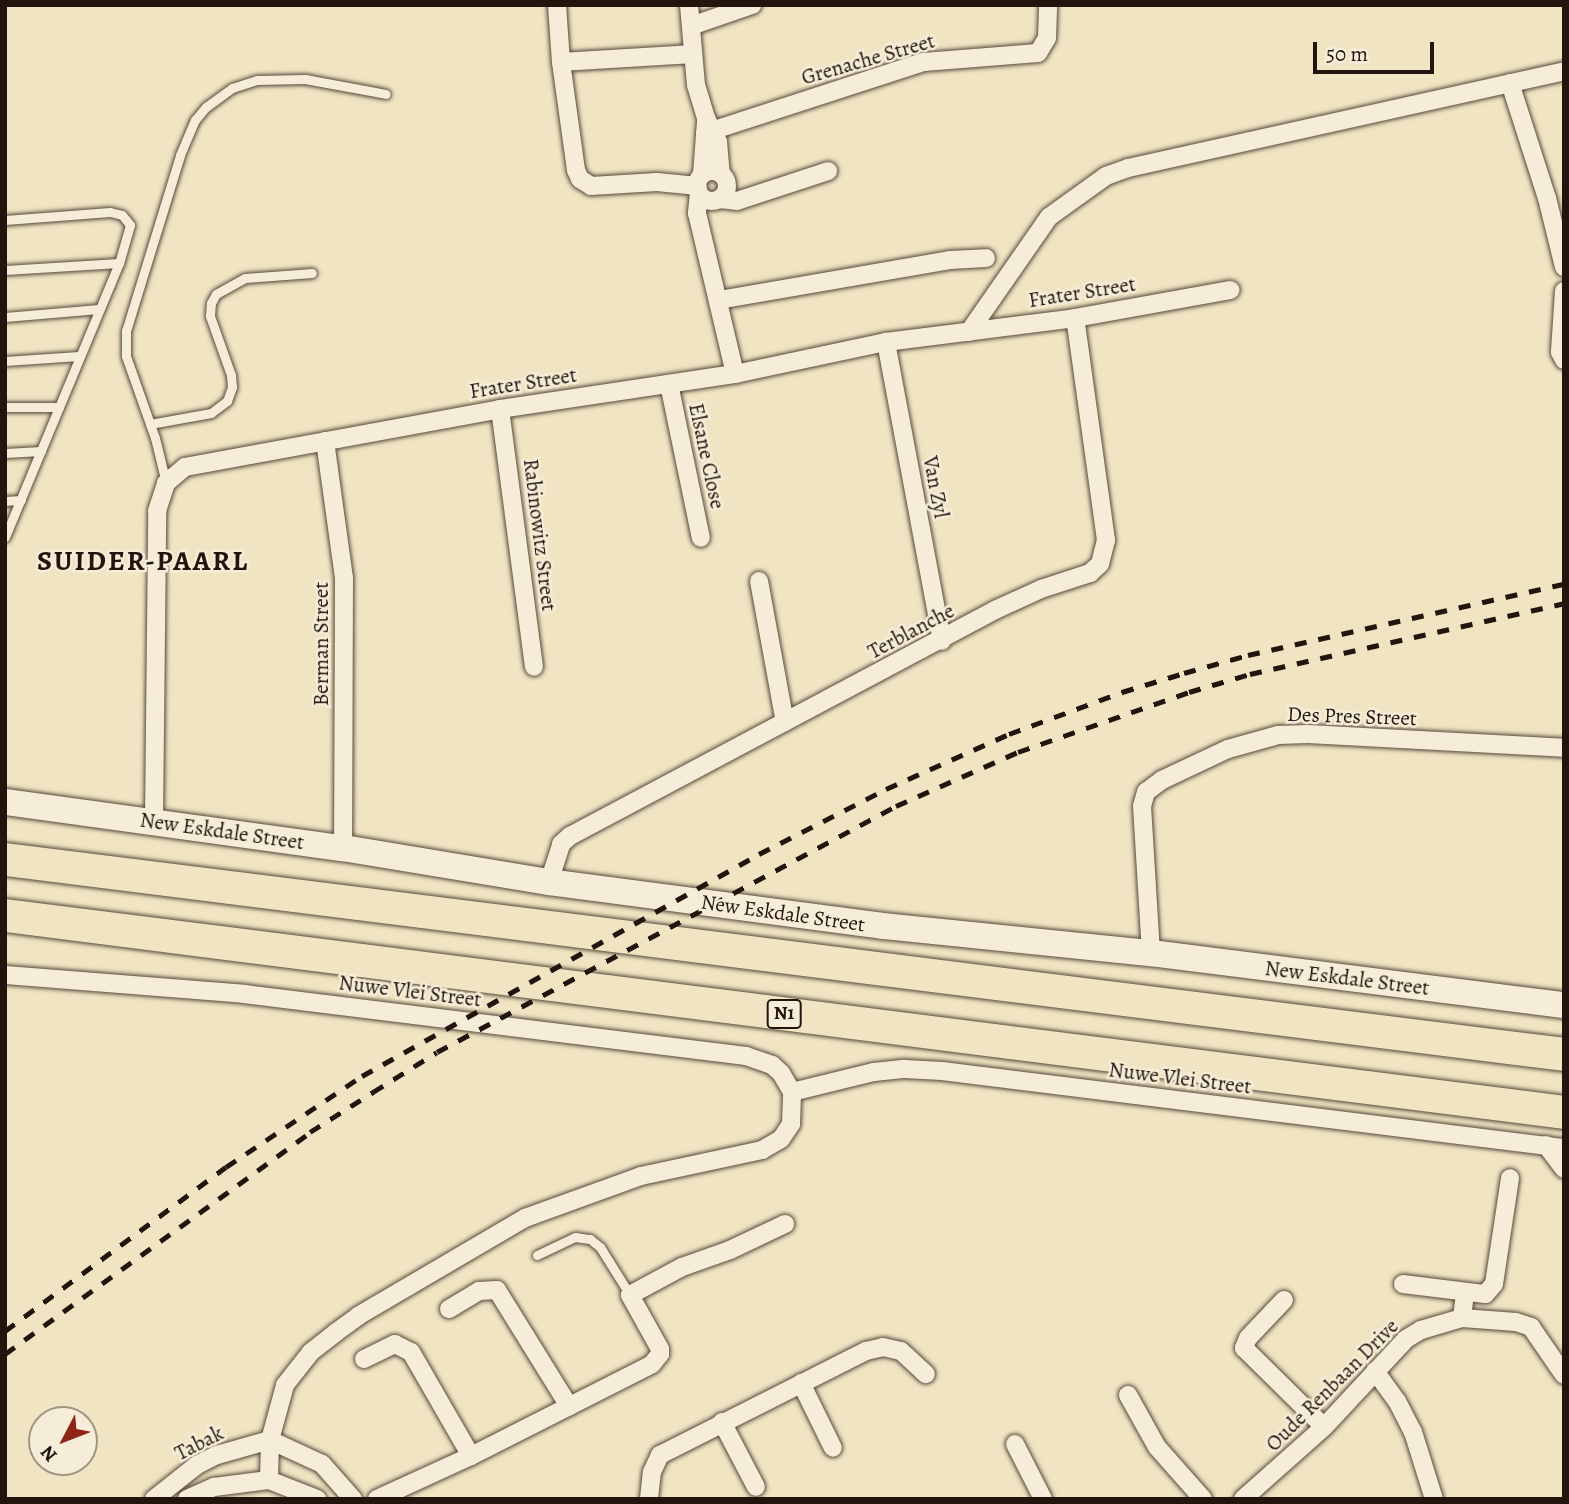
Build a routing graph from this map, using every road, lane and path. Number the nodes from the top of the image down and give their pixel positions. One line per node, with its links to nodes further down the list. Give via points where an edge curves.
1 (557, 5): 7 (street)
2 (689, 5): 5 (street)
3 (752, 5): 5 (street)
4 (1048, 5): 11 (street, Grenache Street, via 1047,38 1038,53 924,62)
5 (691, 26): 6 (street)
6 (693, 54): 7 (street); 11 (street)
7 (561, 62): 13 (street, via 576,170 582,181 596,187 657,182)
8 (1564, 71): 9 (street)
9 (1510, 83): 17 (street); 26 (street, via 1106,176 1049,217)
10 (386, 94): 36 (lane, via 305,79 257,80 232,88 195,120 159,218 126,331 126,356)
11 (708, 128): 13 (street)
12 (828, 171): 13 (street, via 737,201)
13 (711, 188): 22 (street, via 706,241)
14 (5, 220): 16 (lane, via 110,212 122,215 130,228)
15 (986, 258): 22 (street)
16 (118, 263): 18 (lane); 23 (lane)
17 (1564, 267)
18 (5, 270)
19 (312, 273): 36 (lane, via 245,278 216,295 210,316 231,375 231,394 211,413)
20 (1230, 290): 25 (street, Frater Street)
21 (1564, 291): 29 (street, via 1560,352)
22 (719, 300): 31 (street)
23 (99, 309): 24 (lane); 28 (lane)
24 (5, 317)
25 (1075, 318): 26 (street, Frater Street); 46 (street, Terblanche, via 1105,554 1090,573 1019,599)
26 (969, 332): 27 (street, Frater Street)
27 (886, 342): 31 (street, Frater Street); 46 (street, Van Zyl)
28 (79, 356): 30 (lane); 34 (lane)
29 (1564, 360)
30 (5, 361)
31 (735, 374): 32 (street, Frater Street)
32 (669, 384): 35 (street, Frater Street); 44 (street, Elsane Close)
33 (5, 407): 34 (lane)
34 (58, 407): 38 (lane)
35 (500, 409): 37 (street, Frater Street); 47 (street, Rabinowitz Street)
36 (150, 424): 40 (lane)
37 (325, 441): 40 (street, Frater Street, via 195,463); 52 (street, Berman Street, via 344,578)
38 (41, 451): 39 (lane); 41 (lane)
39 (5, 453)
40 (166, 483): 51 (street, via 157,511)
41 (21, 500): 42 (lane); 43 (lane)
42 (5, 501)
43 (5, 537)
44 (701, 537)
45 (759, 581): 48 (street)
46 (942, 641): 48 (street, Terblanche)
47 (534, 667)
48 (785, 722): 54 (street, Terblanche, via 570,836 557,853)
49 (1564, 748): 56 (street, Des Pres Street, via 1278,735 1228,749 1162,780 1146,792 1142,806)
50 (6, 807): 51 (street, New Eskdale Street)
51 (154, 822): 52 (street, New Eskdale Street)
52 (344, 848): 54 (street, New Eskdale Street)
53 (5, 859): 59 (highway)
54 (549, 882): 56 (street, New Eskdale Street, via 883,926)
55 (5, 915): 60 (highway, N1)
56 (1151, 953): 58 (street, New Eskdale Street)
57 (5, 975): 61 (street, Nuwe Vlei Street, via 244,994 746,1056 772,1065)
58 (1564, 1005)
59 (1564, 1054)
60 (1251, 1073): 62 (highway, N1); 63 (highway)
61 (792, 1092): 63 (street, Nuwe Vlei Street, via 874,1072 942,1071); 83 (street, via 791,1124 780,1139 762,1150 640,1176 549,1208 358,1316 311,1352 285,1385)
62 (1564, 1112)
63 (1558, 1139): 64 (street)
64 (1564, 1169)
65 (1510, 1178): 69 (street, via 1494,1284 1485,1294)
66 (785, 1224): 70 (street, via 682,1267)
67 (537, 1255): 70 (lane, via 575,1237 590,1239 600,1247)
68 (1402, 1284): 69 (street)
69 (1465, 1292): 73 (street)
70 (629, 1295): 80 (street, via 659,1343 660,1354 652,1364)
71 (1284, 1300): 82 (street, via 1244,1348)
72 (449, 1309): 80 (street, via 479,1291 497,1290)
73 (1462, 1318): 75 (street, via 1525,1324); 76 (street, Oude Renbaan Drive, via 1422,1329)
74 (364, 1359): 86 (street, via 395,1344 411,1352)
75 (1561, 1364)
76 (1375, 1371): 82 (street, Oude Renbaan Drive); 99 (street, via 1413,1432)
77 (926, 1374): 78 (street, via 901,1351 883,1347)
78 (801, 1383): 81 (street); 85 (street)
79 (1128, 1395): 97 (street, via 1157,1447)
80 (569, 1406): 86 (street)
81 (722, 1423): 88 (street); 95 (street, via 660,1455 652,1472)
82 (1324, 1427): 89 (street, Oude Renbaan Drive)
83 (270, 1440): 87 (street); 90 (street, Tabak, via 197,1465); 93 (street, via 322,1464)
84 (1015, 1444): 96 (street)
85 (833, 1448)
86 (471, 1456): 94 (street)
87 (269, 1480): 91 (street, via 214,1487); 92 (street)
88 (756, 1487)
89 (1260, 1493): 98 (street, Oude Renbaan Drive)
90 (154, 1499)
91 (187, 1499)
92 (317, 1499)
93 (354, 1499)
94 (377, 1499)
95 (649, 1499)
96 (1043, 1499)
97 (1203, 1499)
98 (1243, 1499)
99 (1434, 1499)

